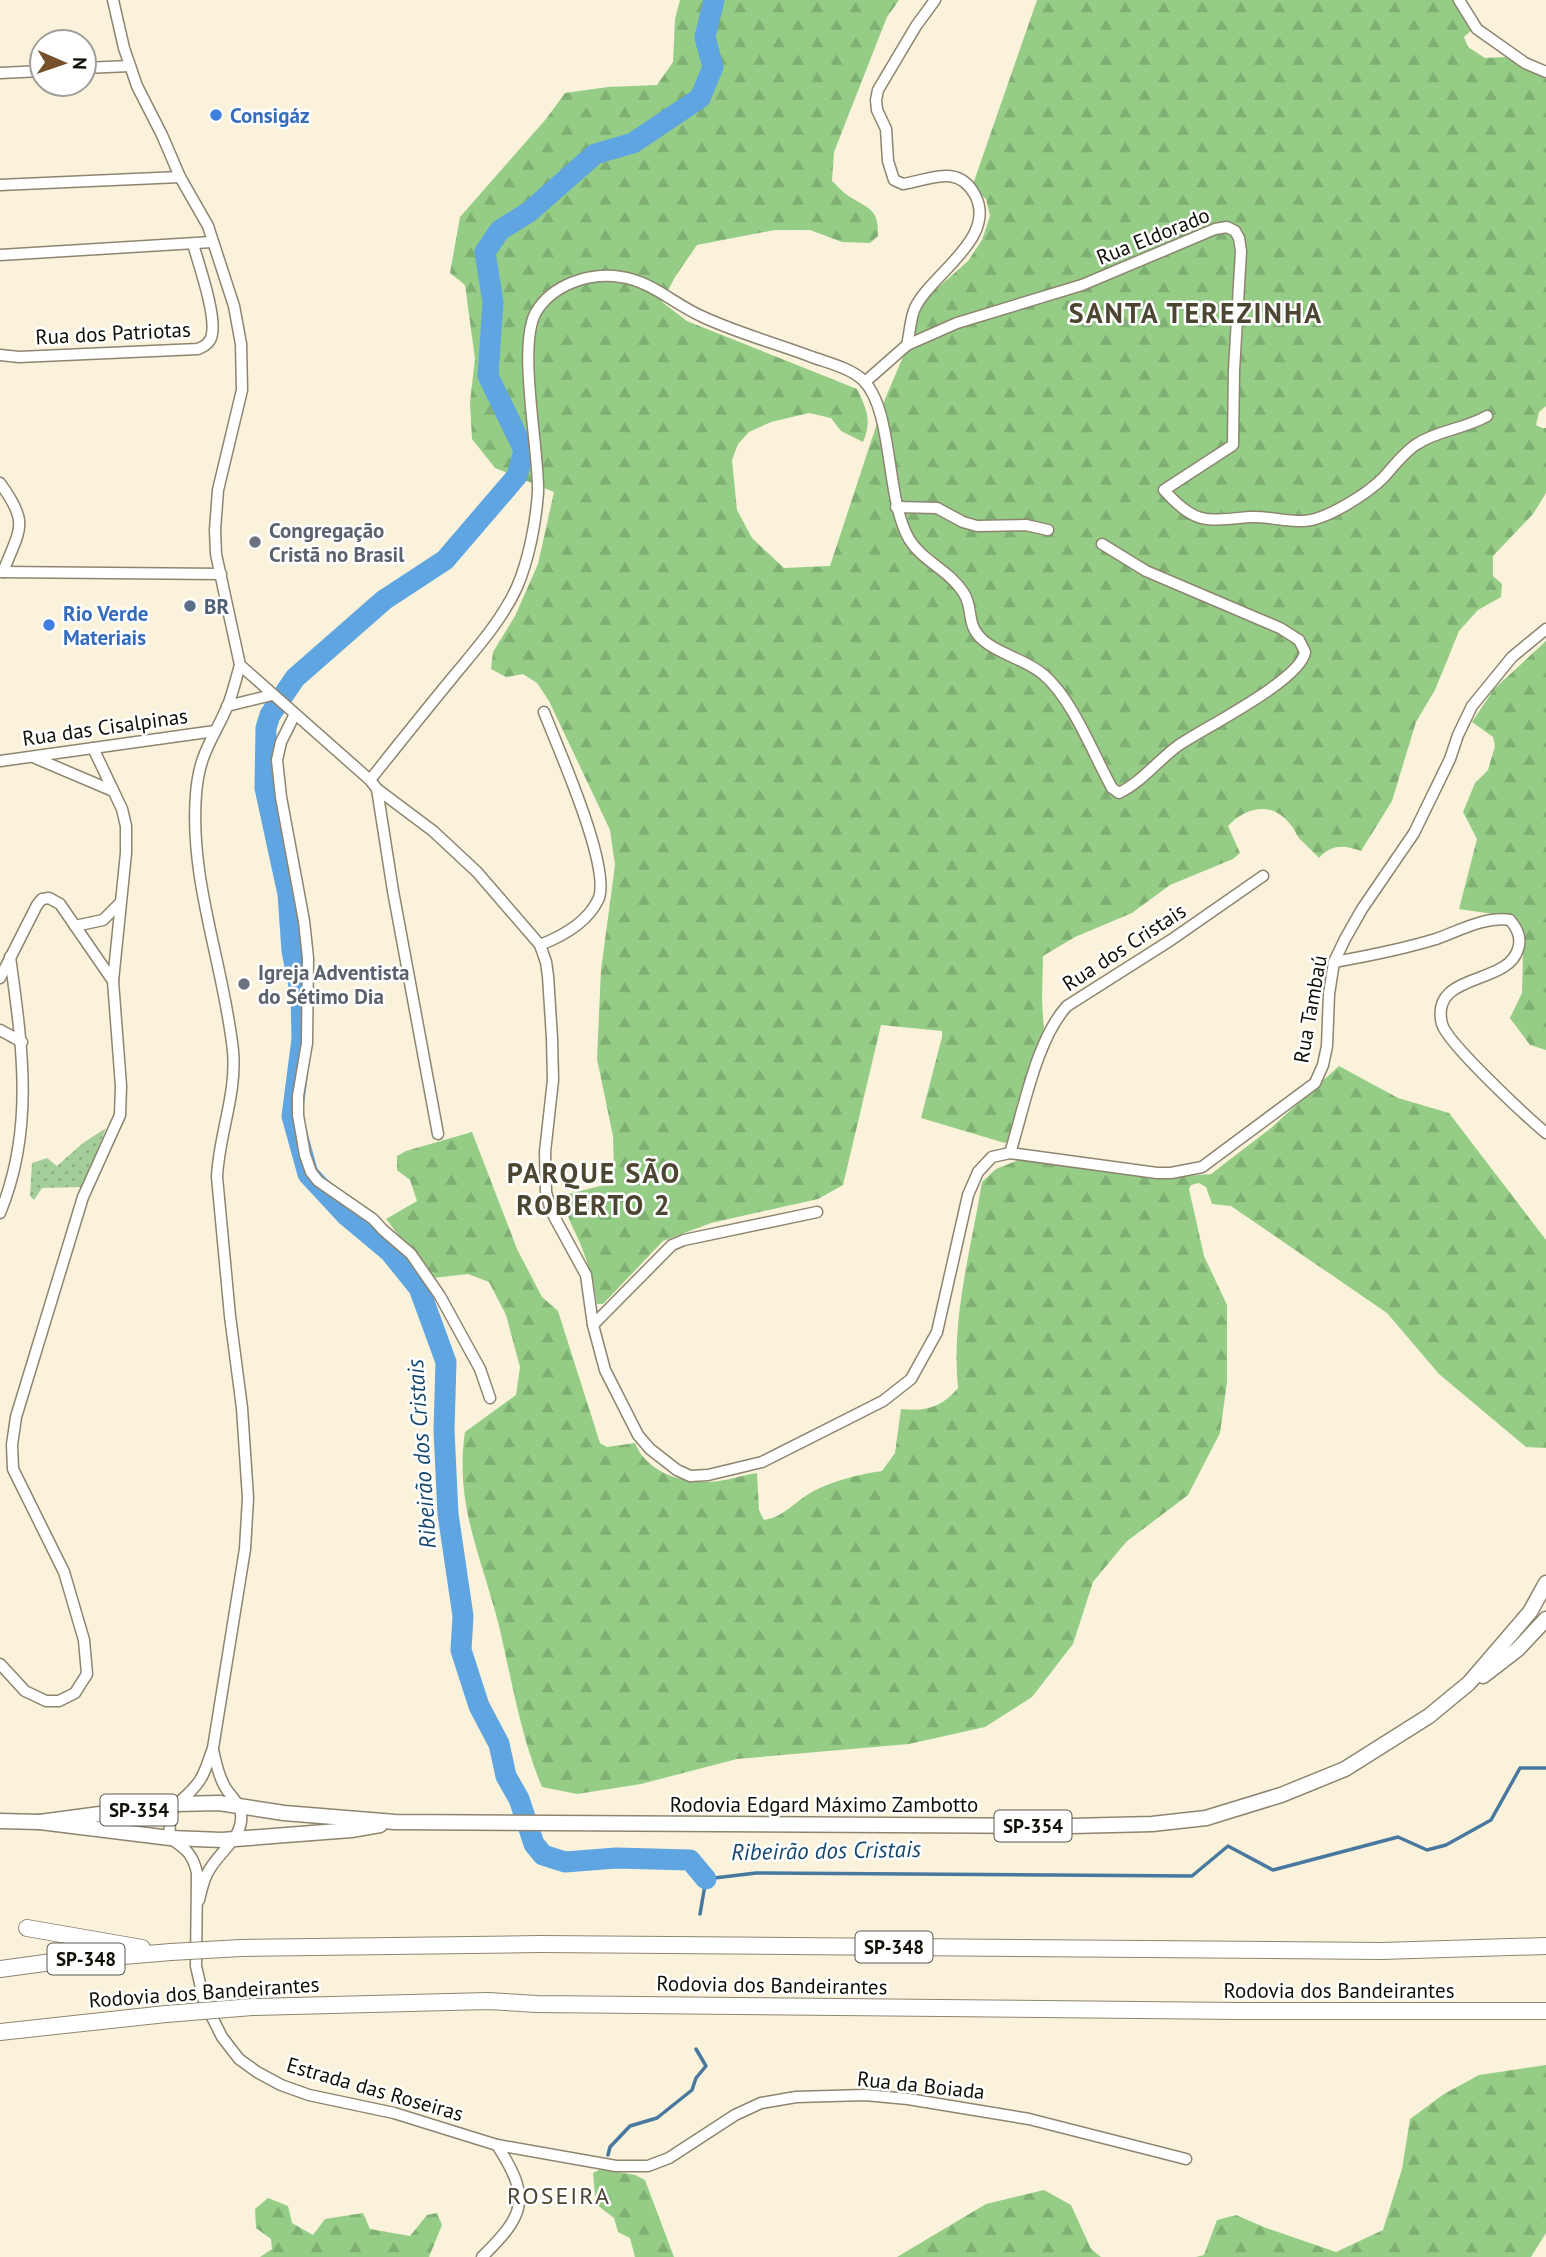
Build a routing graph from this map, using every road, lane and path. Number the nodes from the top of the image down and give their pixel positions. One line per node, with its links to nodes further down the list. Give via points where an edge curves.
1 (113, 0): 4 (street)
2 (935, 0): 14 (street, via 878,90 877,110 886,129 894,180 903,184 942,175 957,177 974,193 979,219 962,253 915,308)
3 (1459, 0): 7 (street, via 1477,29)
4 (130, 66): 5 (street); 9 (street)
5 (98, 67)
6 (28, 72): 8 (street)
7 (1546, 72)
8 (0, 73)
9 (180, 177): 10 (street); 11 (street)
10 (0, 186)
11 (212, 242): 12 (street); 23 (street, via 234,306 243,375 238,415 215,505)
12 (193, 244): 13 (street); 15 (street, Rua dos Patriotas, via 213,322 207,345 198,349)
13 (0, 255)
14 (907, 345): 16 (street, Rua Eldorado); 17 (street, Rua Eldorado, via 984,313 1121,271 1197,236 1227,228 1235,230 1241,251 1233,444 1164,490 1185,513 1224,521 1252,517 1306,521 1338,510 1381,480 1415,445)
15 (0, 355)
16 (864, 382): 19 (street, via 884,431); 34 (street, via 842,368 698,315 642,282 598,277 564,285 548,297 535,314 530,334 538,491 517,586 482,641)
17 (1487, 416)
18 (0, 482): 22 (street, via 20,517)
19 (896, 507): 20 (street, via 937,508 977,526 1026,524); 21 (street, via 916,550 966,595 973,630 987,644 1045,675 1119,793 1179,745 1262,695 1302,662 1305,652 1299,640 1280,628 1146,571)
20 (1048, 530)
21 (1102, 544)
22 (1, 572): 23 (street)
23 (220, 574): 25 (street)
24 (1546, 629): 42 (street, Rua Tambaú, via 1512,656 1472,706 1414,833 1362,909)
25 (240, 665): 26 (street); 27 (street)
26 (273, 696): 27 (street); 28 (street)
27 (227, 706): 30 (street)
28 (291, 711): 34 (street); 55 (street, via 277,760 308,958 307,1043 298,1096 305,1155 318,1181 373,1219 411,1254 440,1296 480,1369)
29 (544, 712): 40 (street, via 585,814 601,887 599,899 584,919 566,934)
30 (215, 731): 31 (street, Rua das Cisalpinas); 60 (street, via 198,767 196,828 203,895 234,1057 233,1090 217,1177 248,1498 245,1549)
31 (93, 748): 32 (street, Rua das Cisalpinas); 36 (street)
32 (31, 756): 33 (street, Rua das Cisalpinas); 36 (street)
33 (0, 761)
34 (370, 780): 35 (street)
35 (377, 789): 40 (street, via 477,872); 48 (street)
36 (113, 791): 38 (street, via 127,826)
37 (1264, 876): 49 (street, Rua dos Cristais, via 1062,1012 1045,1040)
38 (120, 903): 39 (street, via 103,920); 44 (street)
39 (75, 926): 41 (street, via 55,900 42,899); 44 (street)
40 (540, 945): 54 (street, via 547,969 552,1038 546,1192 551,1211 586,1275)
41 (10, 957): 43 (street); 46 (street)
42 (1334, 962): 47 (street, via 1510,920 1520,941 1513,961 1454,989 1445,999 1441,1022 1459,1049); 49 (street, Rua Tambaú, via 1328,1046 1315,1083 1202,1167 1157,1173)
43 (0, 978)
44 (113, 981): 58 (street, via 120,1115 83,1197 16,1417 12,1444 13,1469 71,1595 84,1640 87,1674 75,1693 60,1701 46,1701 25,1692)
45 (0, 1030): 46 (street)
46 (22, 1042): 50 (street, via 24,1107)
47 (1546, 1133)
48 (438, 1134)
49 (1010, 1153): 54 (street, via 992,1157 978,1172 968,1195 937,1332 911,1379 883,1401 762,1462 691,1476 665,1462 631,1424 605,1370)
50 (14, 1174): 51 (street); 52 (street)
51 (0, 1183)
52 (0, 1213)
53 (817, 1213): 54 (street, via 672,1244)
54 (593, 1325)
55 (490, 1398)
56 (1546, 1583): 59 (main road, Rodovia Edgard Máximo Zambotto / SP-354, via 1530,1612)
57 (1546, 1619): 59 (main road, Rodovia Edgard Máximo Zambotto / SP-354, via 1504,1661)
58 (0, 1664)
59 (1469, 1683): 65 (main road, Rodovia Edgard Máximo Zambotto / SP-354, via 1429,1716 1345,1769 1291,1792 1206,1818 1071,1826)
60 (213, 1748): 61 (street, via 201,1780); 62 (street, via 218,1773)
61 (175, 1804): 62 (main road, Rodovia Edgard Máximo Zambotto / SP-354); 64 (main road, Rodovia Edgard Máximo Zambotto / SP-354); 66 (street)
62 (239, 1805): 65 (main road, Rodovia Edgard Máximo Zambotto / SP-354); 67 (street, via 242,1823)
63 (0, 1821): 64 (main road, Rodovia Edgard Máximo Zambotto / SP-354)
64 (40, 1822): 66 (main road, Rodovia Edgard Máximo Zambotto / SP-354)
65 (395, 1822): 67 (main road, Rodovia Edgard Máximo Zambotto / SP-354)
66 (170, 1838): 67 (main road, Rodovia Edgard Máximo Zambotto / SP-354); 68 (street, Estrada das Roseiras, via 186,1848 195,1862)
67 (235, 1839): 68 (street, Estrada das Roseiras, via 207,1874)
68 (195, 1912): 75 (street, Estrada das Roseiras, via 196,1966 204,2001 239,2059 281,2085 309,2095 394,2113)
69 (27, 1928): 71 (highway)
70 (1546, 1946): 71 (highway, Rodovia dos Bandeirantes / SP-348, bridge, via 1382,1951 540,1944)
71 (168, 1952): 72 (highway, Rodovia dos Bandeirantes / SP-348)
72 (0, 1969)
73 (1546, 2011): 74 (highway, Rodovia dos Bandeirantes, bridge, via 488,2001 252,2007)
74 (0, 2032)
75 (496, 2145): 76 (street, Rua da Boiada, via 616,2166 648,2166 761,2103 865,2095 1029,2119); 77 (street, via 516,2177 519,2202 516,2219)
76 (1186, 2159)
77 (482, 2257)

